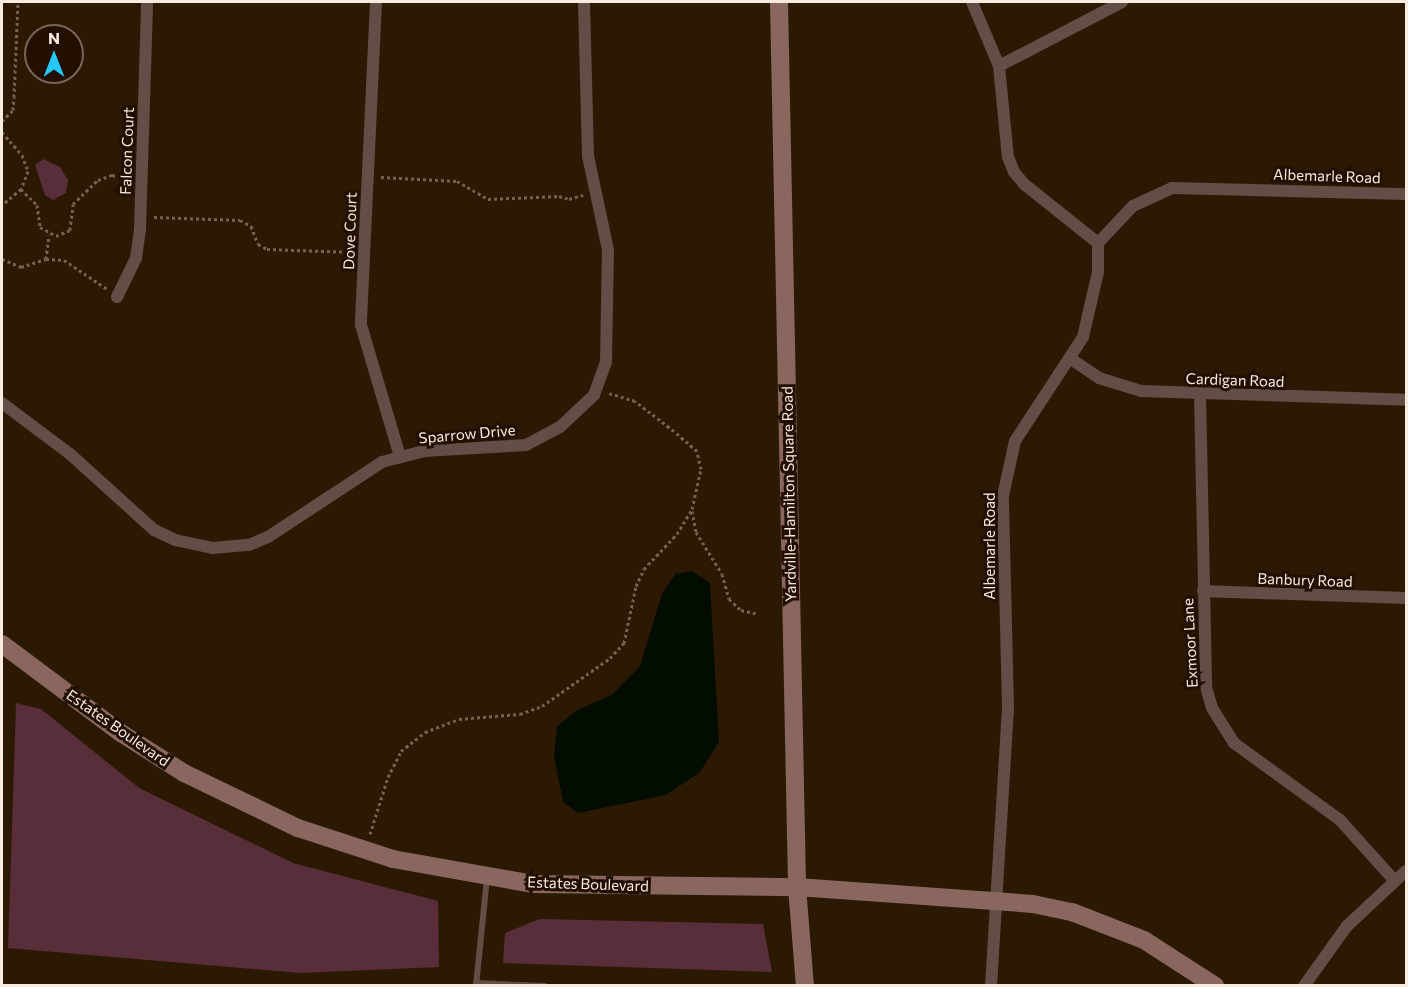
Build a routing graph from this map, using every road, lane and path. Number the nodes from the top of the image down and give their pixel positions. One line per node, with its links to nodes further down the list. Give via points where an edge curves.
1 (18, 2): 9 (path, via 13,110)
2 (147, 2): 12 (street, Falcon Court)
3 (376, 2): 11 (street, Dove Court)
4 (584, 2): 14 (street, Sparrow Drive, via 588,156)
5 (779, 2): 39 (street, Yardville-Hamilton Square Road)
6 (972, 2): 8 (street)
7 (1122, 2): 8 (street)
8 (999, 66): 19 (street, via 1008,157 1014,172)
9 (2, 121)
10 (2, 132): 13 (path, via 26,163 28,171)
11 (368, 177): 14 (path, via 457,181 488,199 574,198); 20 (street, Dove Court)
12 (141, 179): 17 (street, Falcon Court); 18 (path, via 104,176 73,204 70,230)
13 (21, 189): 16 (path); 18 (path, via 37,205 40,227)
14 (596, 192): 25 (street, Sparrow Drive, via 608,250 606,362)
15 (1407, 194): 19 (street, Albemarle Road, via 1172,188 1133,206)
16 (2, 205)
17 (140, 216): 20 (path, via 240,220 251,226 261,247); 23 (street, Falcon Court, via 136,258)
18 (49, 235): 22 (path)
19 (1098, 243): 24 (street, Albemarle Road, via 1090,315)
20 (364, 253): 29 (street, Dove Court, via 361,325)
21 (2, 259): 22 (path, via 21,267)
22 (46, 259): 23 (path, via 76,265)
23 (117, 297)
24 (1071, 359): 26 (street, Cardigan Road, via 1121,387); 40 (street, Albemarle Road, via 1028,416 1016,441 1003,496 1008,707)
25 (597, 389): 29 (street, Sparrow Drive, via 560,427 526,445 424,450); 30 (path, via 635,401 697,450 701,469)
26 (1200, 394): 27 (street, Cardigan Road); 31 (street, Exmoor Lane)
27 (1407, 400)
28 (2, 403): 29 (street, Sparrow Drive, via 70,454 154,530 197,546 231,547 268,537 382,462)
29 (400, 458)
30 (692, 509): 33 (path, via 696,532 722,574 729,599 741,609); 35 (path, via 676,534 644,569 624,643 610,658 542,706 520,714 459,718 425,732 401,751 388,777)
31 (1203, 591): 32 (street, Banbury Road); 38 (street, Exmoor Lane, via 1206,687 1221,727 1247,754 1340,820)
32 (1407, 598)
33 (758, 614)
34 (2, 644): 35 (street, Estates Boulevard, via 121,733 184,773 298,828)
35 (365, 850): 37 (street, Estates Boulevard)
36 (1407, 871): 38 (street)
37 (487, 876): 39 (street, Estates Boulevard, via 534,884); 41 (lane)
38 (1394, 880): 46 (street, via 1347,926)
39 (797, 887): 40 (street, Estates Boulevard); 43 (street, Yardville-Hamilton Square Road)
40 (996, 899): 44 (street, Albemarle Road); 45 (street, Estates Boulevard, via 1053,908 1108,924 1172,956)
41 (476, 984): 42 (lane)
42 (545, 986)
43 (805, 986)
44 (991, 986)
45 (1215, 986)
46 (1304, 986)

